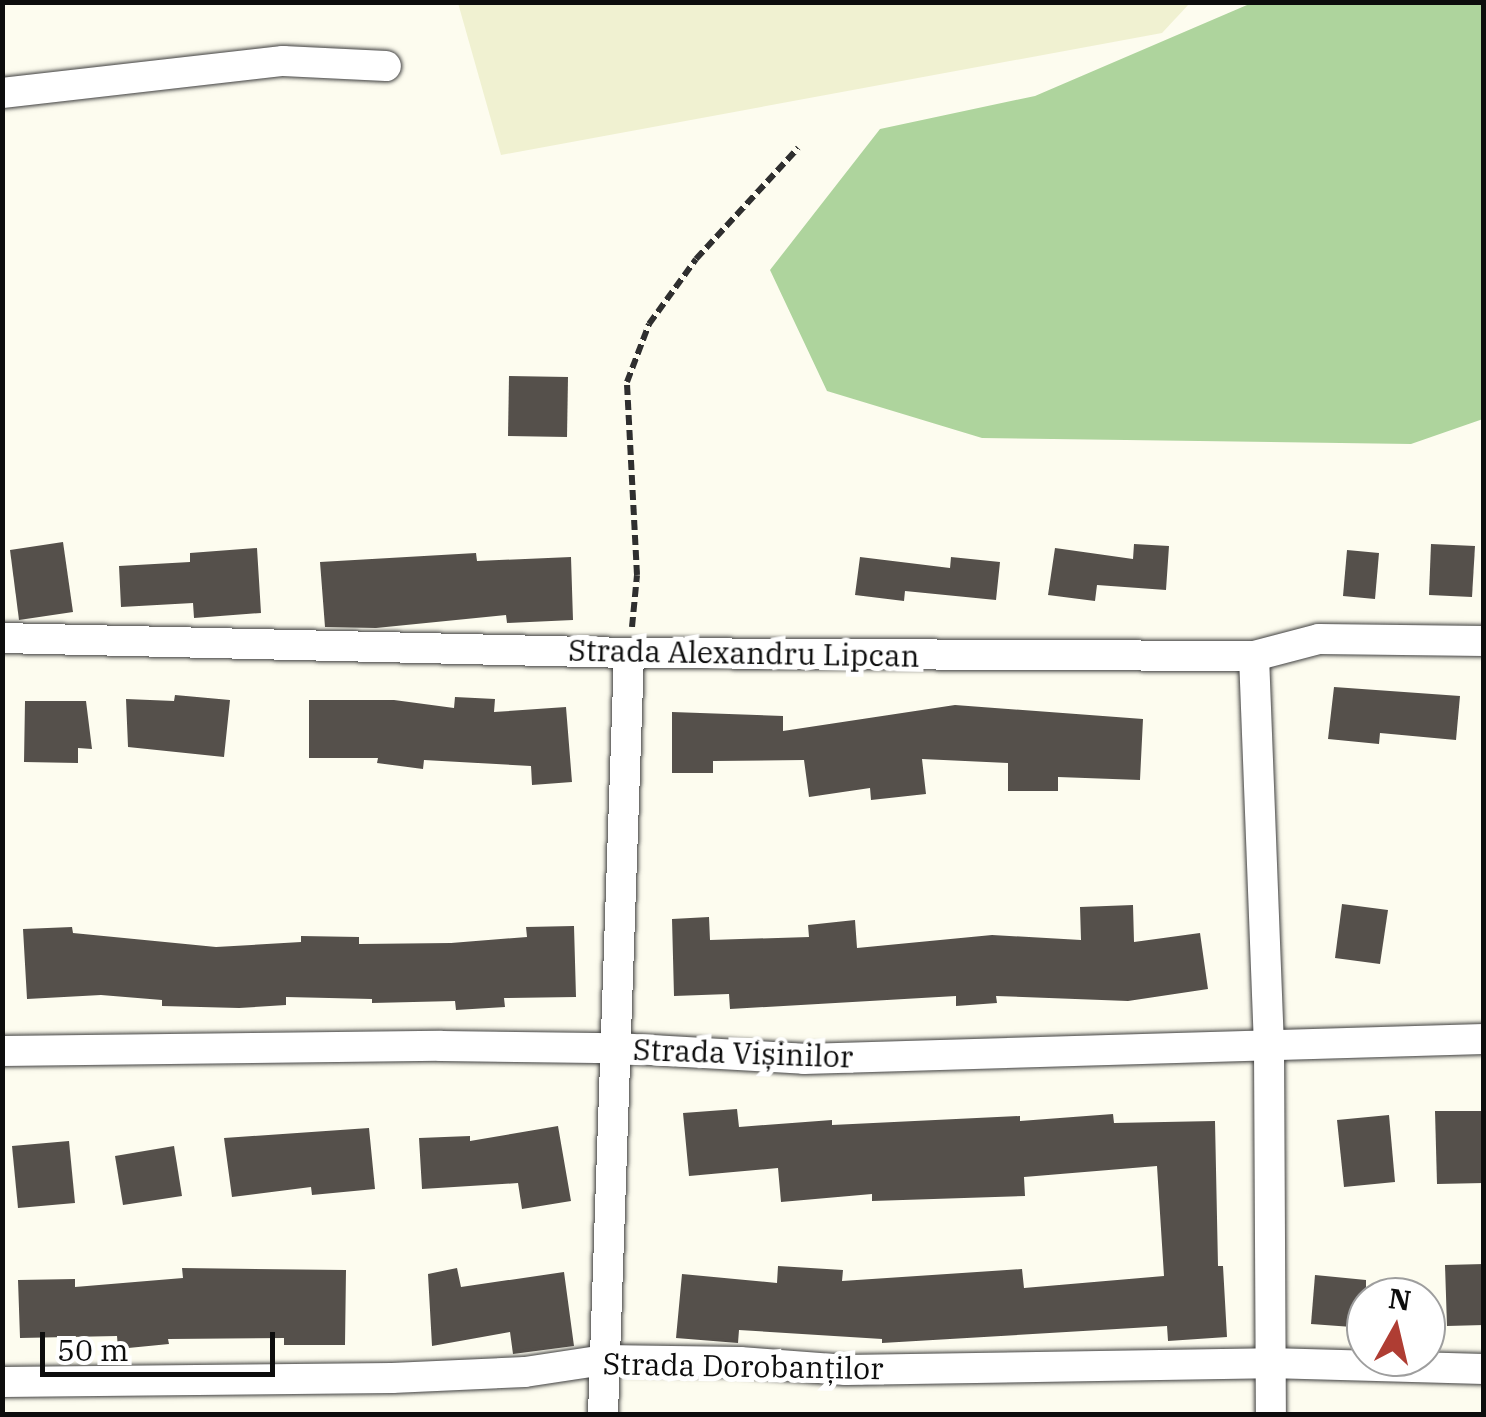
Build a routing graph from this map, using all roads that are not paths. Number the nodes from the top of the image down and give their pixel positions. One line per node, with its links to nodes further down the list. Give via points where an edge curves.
1 (386, 66): 2 (street, via 284,61)
2 (2, 93)
3 (2, 638): 5 (street, Strada Alexandru Lipcan)
4 (1484, 641): 6 (street, Strada Alexandru Lipcan, via 1319,639)
5 (629, 653): 6 (street, Strada Alexandru Lipcan); 8 (street)
6 (1254, 656): 9 (street)
7 (1484, 1040): 9 (street, Strada Vișinilor)
8 (616, 1048): 9 (street, Strada Vișinilor, via 804,1059); 10 (street, Strada Vișinilor); 11 (street)
9 (1269, 1049): 12 (street)
10 (2, 1050)
11 (604, 1360): 12 (street, Strada Dorobanților, via 846,1370); 14 (street, Strada Dorobanților, via 525,1372 392,1378); 15 (street)
12 (1269, 1363): 13 (street, Strada Dorobanților); 16 (street)
13 (1484, 1369)
14 (2, 1382)
15 (603, 1414)
16 (1270, 1414)

